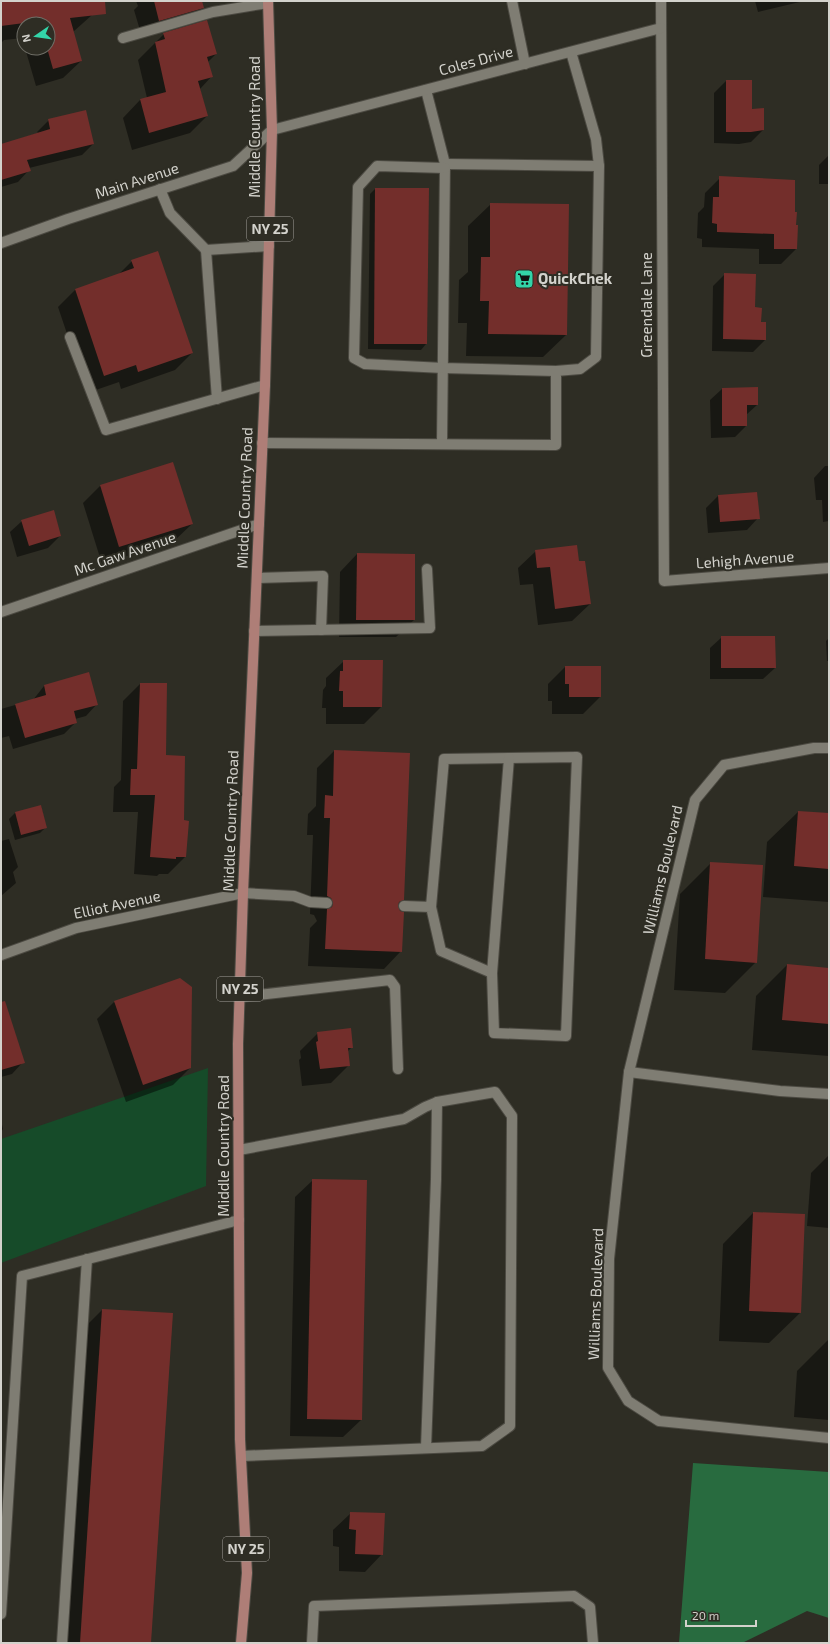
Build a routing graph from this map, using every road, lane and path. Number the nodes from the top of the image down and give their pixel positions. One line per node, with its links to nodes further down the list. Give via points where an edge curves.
1 (512, 1): 7 (street)
2 (661, 1): 4 (street)
3 (268, 2): 5 (street, via 213,12); 9 (main road, Middle Country Road / NY 25)
4 (661, 28): 6 (street, Coles Drive); 27 (street, Greendale Lane)
5 (123, 38)
6 (571, 52): 7 (street, Coles Drive); 11 (street, via 596,139)
7 (524, 64): 8 (street, Coles Drive)
8 (426, 90): 9 (street, Coles Drive); 10 (street)
9 (272, 130): 12 (street, Main Avenue, via 233,166); 14 (main road, Middle Country Road / NY 25)
10 (445, 166): 11 (street); 17 (street); 17 (street, via 377,166 358,186 354,358 365,364)
11 (599, 166): 18 (street, via 596,357 580,369)
12 (160, 189): 13 (street, Main Avenue); 15 (street, via 170,213)
13 (1, 243)
14 (269, 246): 15 (street); 19 (main road, Middle Country Road / NY 25)
15 (206, 250): 20 (street)
16 (70, 337): 20 (street, via 106,430)
17 (443, 368): 18 (street); 22 (street)
18 (556, 371): 22 (street, via 556,445)
19 (266, 385): 20 (street); 21 (main road, Middle Country Road / NY 25)
20 (217, 399)
21 (262, 443): 22 (street); 23 (main road, Middle Country Road / NY 25)
22 (442, 444)
23 (259, 524): 26 (main road, Middle Country Road / NY 25); 28 (street, Mc Gaw Avenue)
24 (829, 568): 27 (street, Lehigh Avenue)
25 (427, 569): 29 (street, via 430,628)
26 (257, 578): 29 (street, via 323,576); 30 (main road, Middle Country Road / NY 25)
27 (664, 581)
28 (1, 612)
29 (321, 630): 30 (street)
30 (254, 631): 33 (main road, Middle Country Road / NY 25)
31 (829, 748): 41 (street, Williams Boulevard, via 814,748 724,765 695,800)
32 (509, 758): 36 (street, via 444,759); 38 (street); 38 (street, via 577,757 566,1036 494,1032)
33 (243, 893): 34 (street, Elliot Avenue, via 294,896 310,902); 37 (street, Elliot Avenue, via 76,928); 39 (main road, Middle Country Road / NY 25)
34 (327, 903)
35 (404, 906): 36 (street)
36 (431, 907): 38 (street, via 441,951)
37 (1, 954)
38 (492, 973)
39 (240, 997): 40 (street, via 390,980 395,987); 44 (main road, Middle Country Road / NY 25)
40 (398, 1069)
41 (629, 1072): 42 (street, via 780,1091); 47 (street, Williams Boulevard, via 609,1259 608,1368 628,1401 659,1421)
42 (829, 1094)
43 (437, 1102): 44 (street, via 404,1119); 48 (street); 48 (street, via 495,1092 512,1116 510,1426 482,1446)
44 (239, 1150): 45 (main road, Middle Country Road / NY 25)
45 (239, 1220): 46 (street); 49 (main road, Middle Country Road / NY 25)
46 (87, 1259): 50 (street, via 22,1276); 51 (street)
47 (829, 1438)
48 (426, 1448): 49 (street)
49 (241, 1456): 52 (main road, Middle Country Road / NY 25, via 247,1572)
50 (1, 1614)
51 (62, 1643)
52 (241, 1643)
53 (312, 1643): 54 (street, via 314,1606 574,1596 590,1607)
54 (593, 1643)

